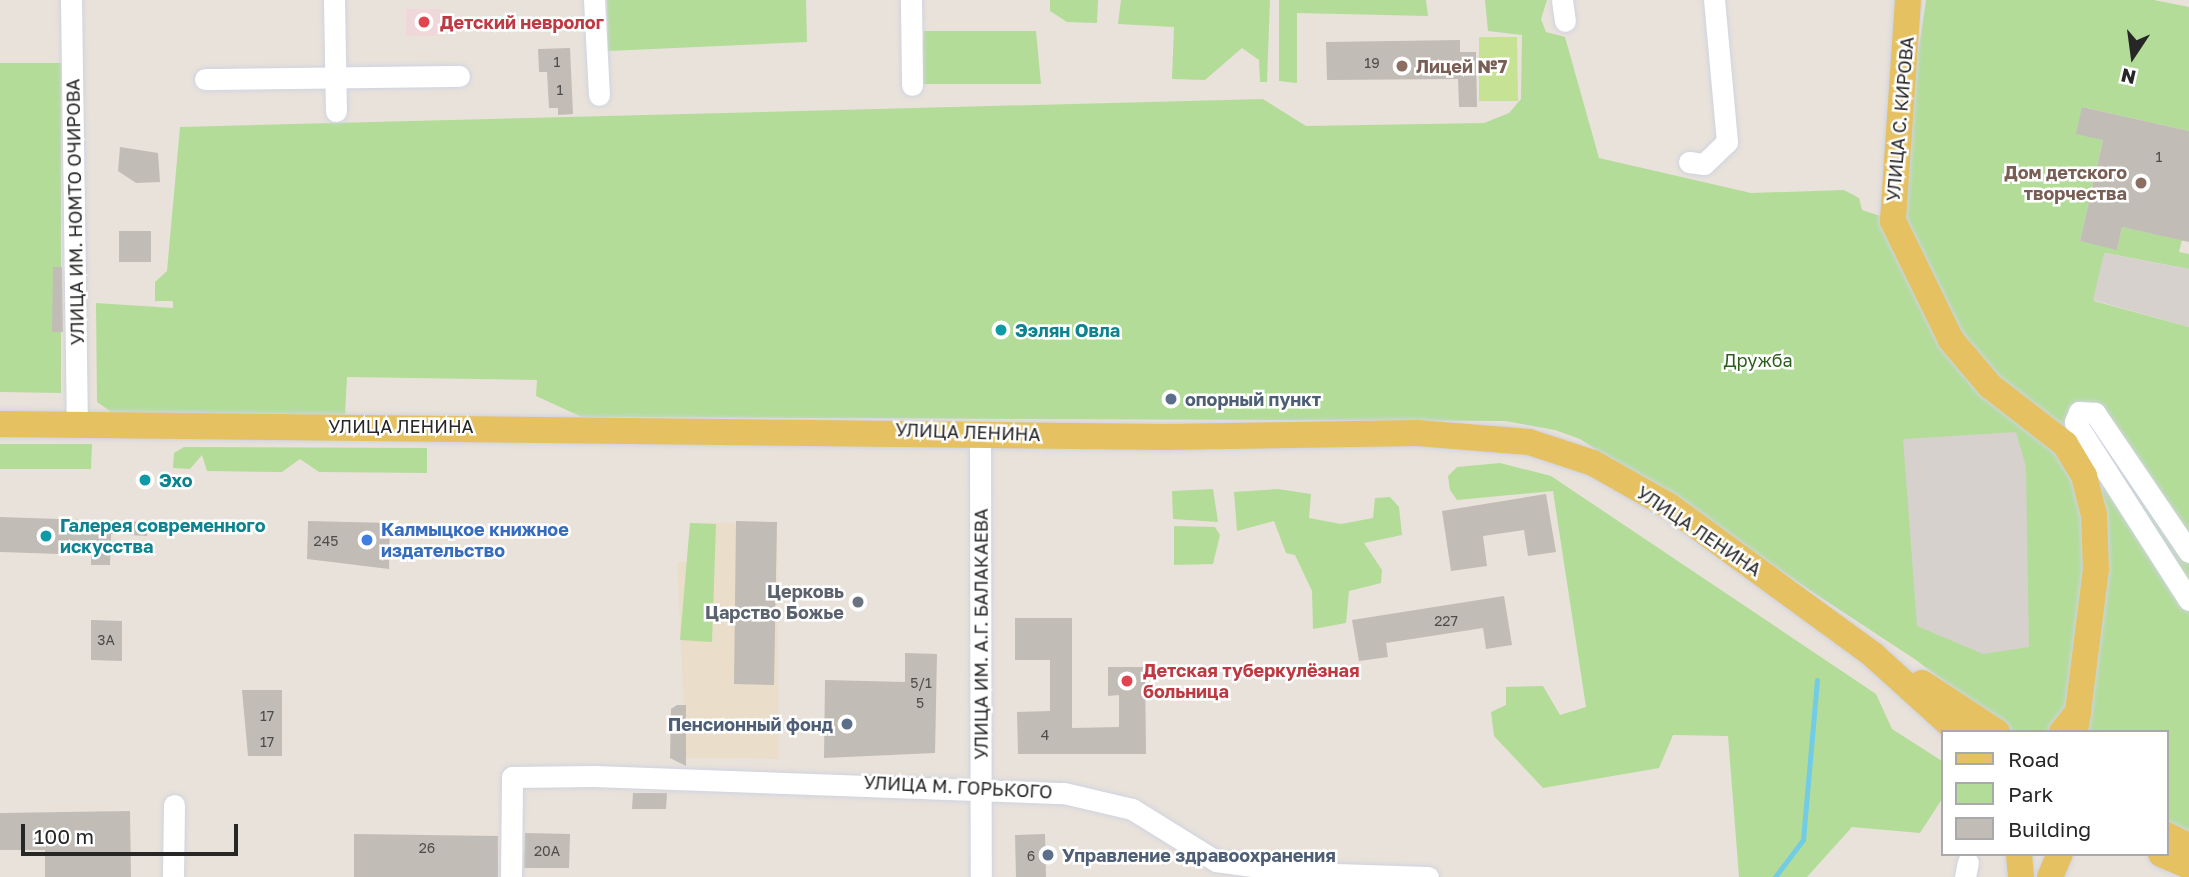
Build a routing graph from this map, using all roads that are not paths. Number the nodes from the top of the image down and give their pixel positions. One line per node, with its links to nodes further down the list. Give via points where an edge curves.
1 (71, 0): 15 (street, УЛИЦА ИМ. НОМТО ОЧИРОВА)
2 (334, 0): 8 (street)
3 (594, 0): 11 (street)
4 (911, 0): 10 (street)
5 (1714, 0): 13 (street, via 1727,142 1704,164)
6 (1908, 0): 20 (main road, УЛИЦА С. КИРОВА, via 1893,220 1951,340 1990,386 2065,444 2084,476 2096,569)
7 (459, 76): 8 (street)
8 (335, 78): 9 (street); 12 (street)
9 (205, 79)
10 (912, 85)
11 (600, 95)
12 (335, 111)
13 (1689, 162)
14 (0, 424): 15 (main road, УЛИЦА ЛЕНИНА)
15 (77, 424): 16 (main road, УЛИЦА ЛЕНИНА)
16 (980, 434): 19 (main road, УЛИЦА ЛЕНИНА, via 1418,433 1529,442 1593,463 1669,506); 23 (street, УЛИЦА ИМ. А.Г. БАЛАКАЕВА)
17 (2189, 552): 18 (street, via 2095,413 2079,412 2075,422)
18 (2189, 600)
19 (1872, 654): 21 (main road, УЛИЦА ЛЕНИНА); 22 (main road, УЛИЦА ЛЕНИНА)
20 (2072, 725)
21 (1956, 730)
22 (1994, 730)
23 (980, 786): 31 (street, УЛИЦА М. ГОРЬКОГО, via 1064,793 1132,809 1216,861); 33 (street, УЛИЦА М. ГОРЬКОГО, via 512,777); 34 (street, УЛИЦА ИМ. А.Г. БАЛАКАЕВА)
24 (174, 805): 32 (street)
25 (2168, 836): 26 (main road)
26 (2189, 846)
27 (2019, 856): 36 (main road)
28 (2059, 856): 37 (main road)
29 (2166, 856): 30 (main road)
30 (2189, 866)
31 (1304, 875): 35 (street, УЛИЦА М. ГОРЬКОГО)
32 (173, 877)
33 (511, 877)
34 (981, 877)
35 (1428, 877)
36 (2021, 877)
37 (2050, 877)

